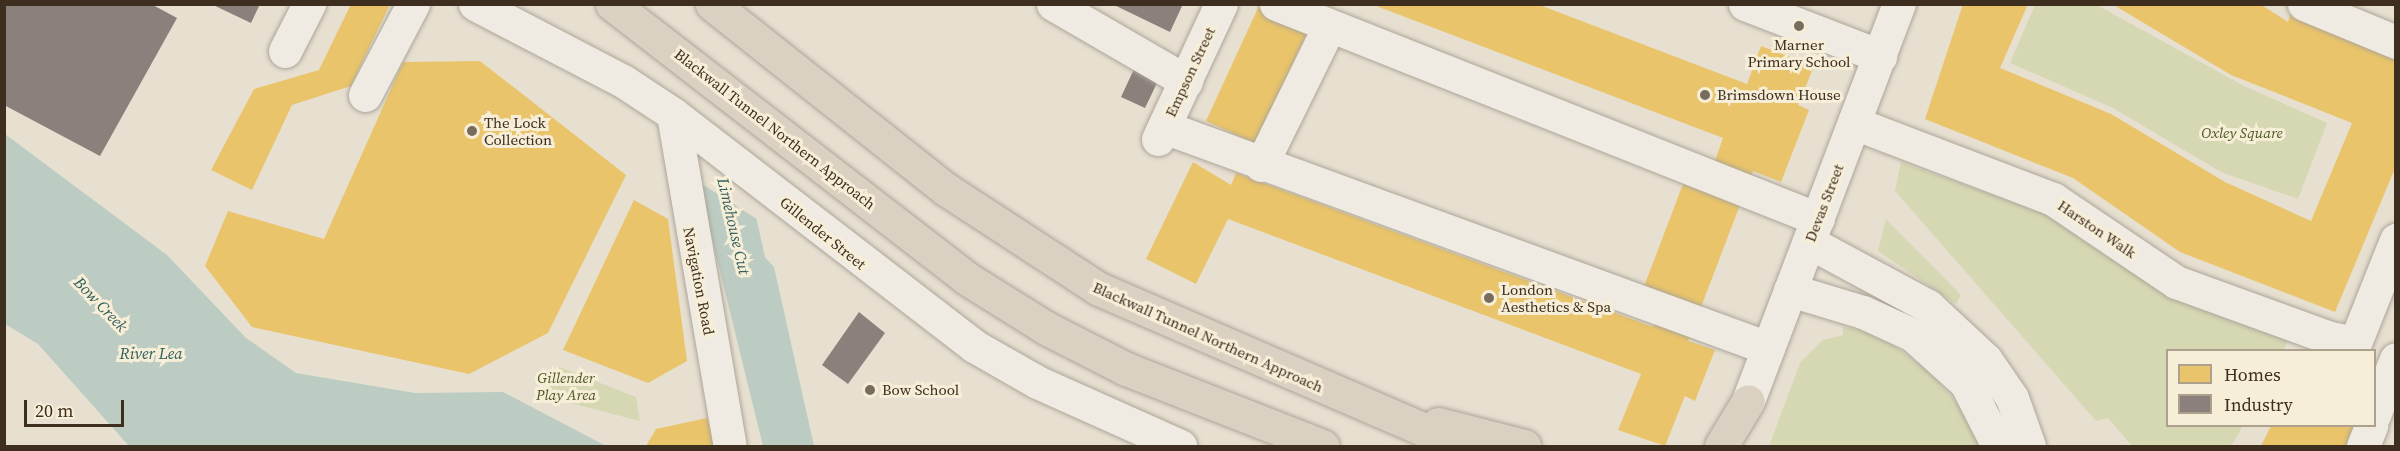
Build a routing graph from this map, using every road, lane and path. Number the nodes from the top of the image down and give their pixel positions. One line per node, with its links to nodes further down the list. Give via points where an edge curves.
1 (309, 4): 14 (street)
2 (413, 4): 17 (street)
3 (475, 4): 18 (street, Gillender Street, via 623,81)
4 (612, 4): 35 (highway, Blackwall Tunnel Northern Approach, via 966,278 1046,328 1126,369)
5 (712, 4): 30 (highway, Blackwall Tunnel Northern Approach, via 948,190 1089,284)
6 (1221, 4): 16 (street, Empson Street)
7 (1276, 4): 12 (street)
8 (1745, 4): 15 (street)
9 (1899, 4): 15 (street, Devas Street)
10 (2304, 4): 13 (street)
11 (1053, 5): 16 (street)
12 (1329, 27): 20 (street); 21 (street)
13 (2396, 42)
14 (285, 51)
15 (1880, 56): 19 (street, Devas Street)
16 (1186, 81): 20 (street, Empson Street, via 1161,133)
17 (365, 96)
18 (676, 117): 33 (street, Navigation Road); 34 (street, Gillender Street, via 974,346 1037,382)
19 (1854, 123): 21 (street, Devas Street); 24 (street, Harston Walk, via 2053,199 2176,282 2302,330)
20 (1261, 165): 25 (street, via 1427,220)
21 (1813, 231): 23 (street, Devas Street); 41 (street, via 1928,306 1986,360 2012,398)
22 (2396, 240): 24 (street)
23 (1790, 290): 25 (street, Devas Street); 40 (street, via 1863,312 1913,335 1966,382)
24 (2355, 343): 26 (street, Harston Walk)
25 (1768, 348): 29 (street, Devas Street)
26 (2371, 349)
27 (2376, 351): 28 (street, Harston Walk)
28 (2396, 358): 31 (street)
29 (1748, 401): 38 (highway); 39 (highway)
30 (1361, 403): 36 (highway, Blackwall Tunnel Northern Approach); 37 (highway)
31 (2376, 410)
32 (2371, 427): 42 (street)
33 (730, 447)
34 (1180, 447)
35 (1322, 447)
36 (1462, 447)
37 (1524, 447)
38 (1721, 447)
39 (1737, 447)
40 (1998, 447)
41 (2029, 447)
42 (2363, 447)

